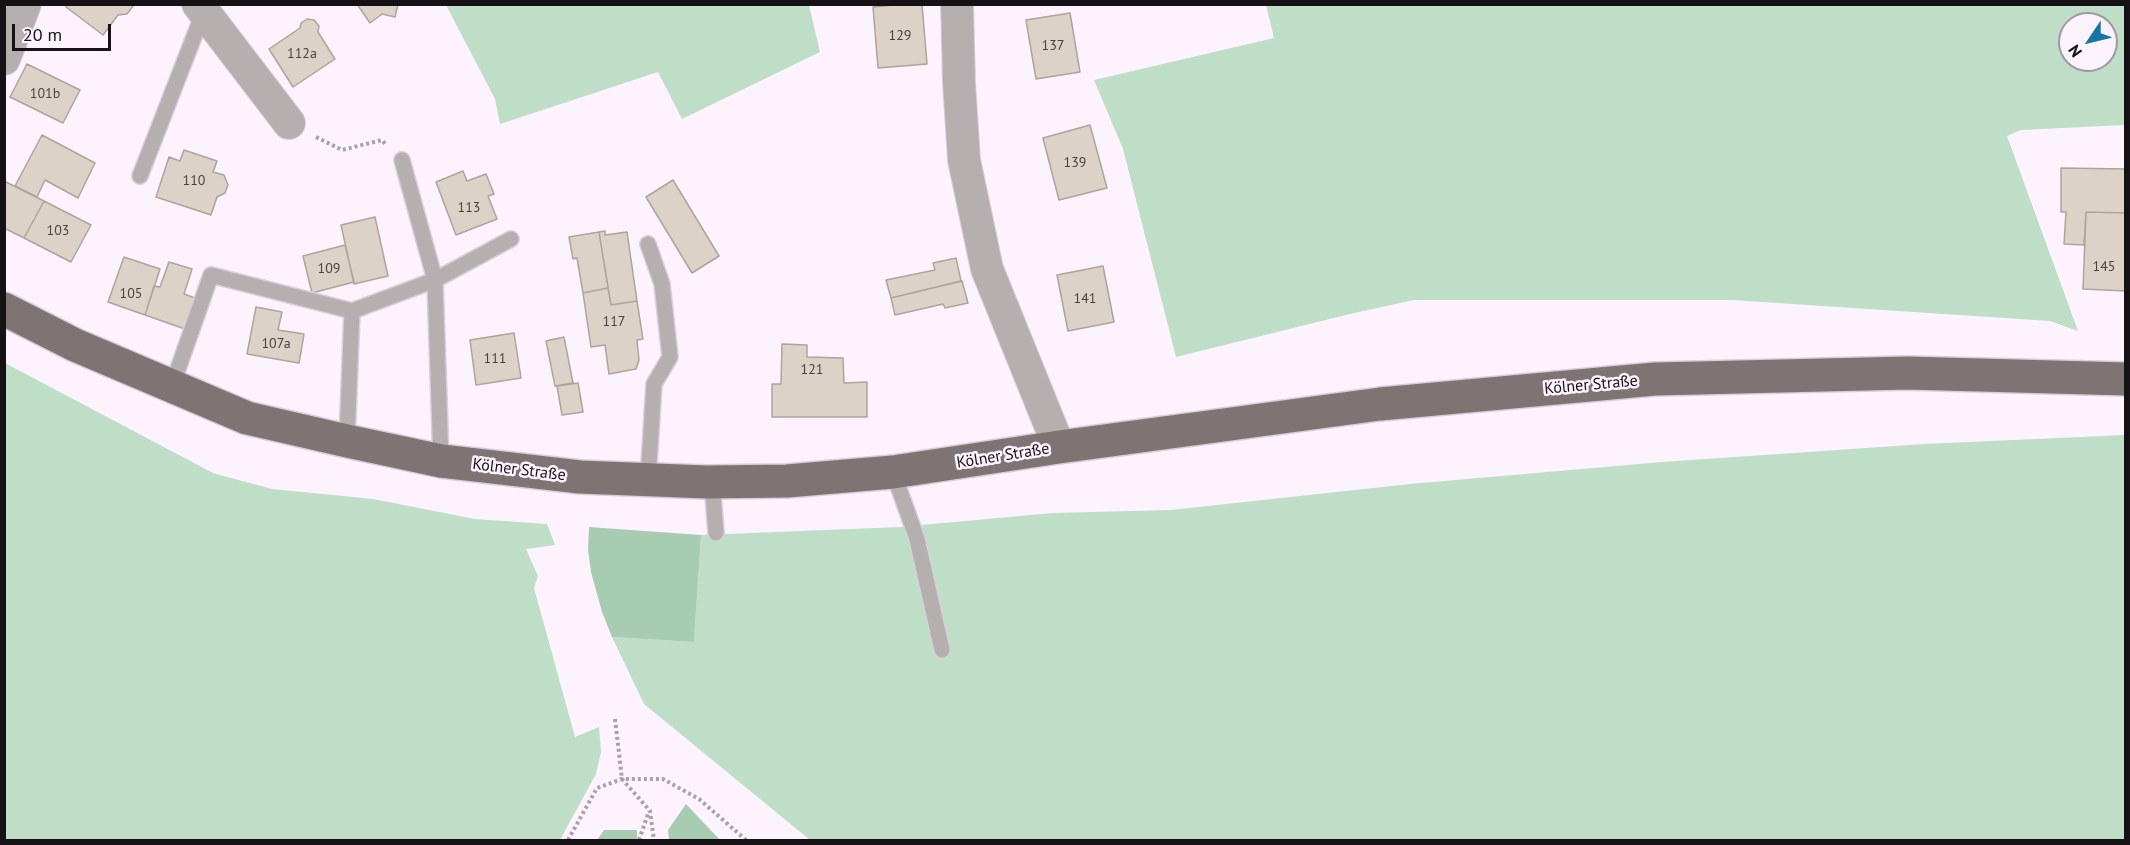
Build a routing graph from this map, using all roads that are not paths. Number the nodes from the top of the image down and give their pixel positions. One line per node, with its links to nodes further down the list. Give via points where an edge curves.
1 (26, 4): 4 (street)
2 (957, 4): 16 (street, Kölner Straße, via 964,160 987,269)
3 (201, 8): 5 (street); 7 (lane)
4 (4, 59)
5 (290, 123)
6 (402, 160): 10 (lane)
7 (140, 176)
8 (511, 239): 10 (lane)
9 (648, 244): 19 (lane, via 662,284 670,357 654,384)
10 (435, 280): 12 (lane); 17 (lane)
11 (4, 309): 14 (main road, Kölner Straße, via 75,345)
12 (352, 311): 14 (lane, via 211,275); 15 (lane)
13 (2126, 379): 16 (main road, Kölner Straße, via 1907,374 1654,379 1380,404)
14 (172, 386): 15 (main road, Kölner Straße, via 247,418)
15 (347, 441): 17 (main road, Kölner Straße)
16 (1059, 447): 18 (main road, Kölner Straße)
17 (441, 460): 19 (main road, Kölner Straße, via 580,477)
18 (893, 472): 20 (main road, Kölner Straße, via 787,481); 22 (lane, via 917,539)
19 (648, 480): 20 (main road, Kölner Straße)
20 (712, 482): 21 (lane)
21 (716, 532)
22 (942, 650)

